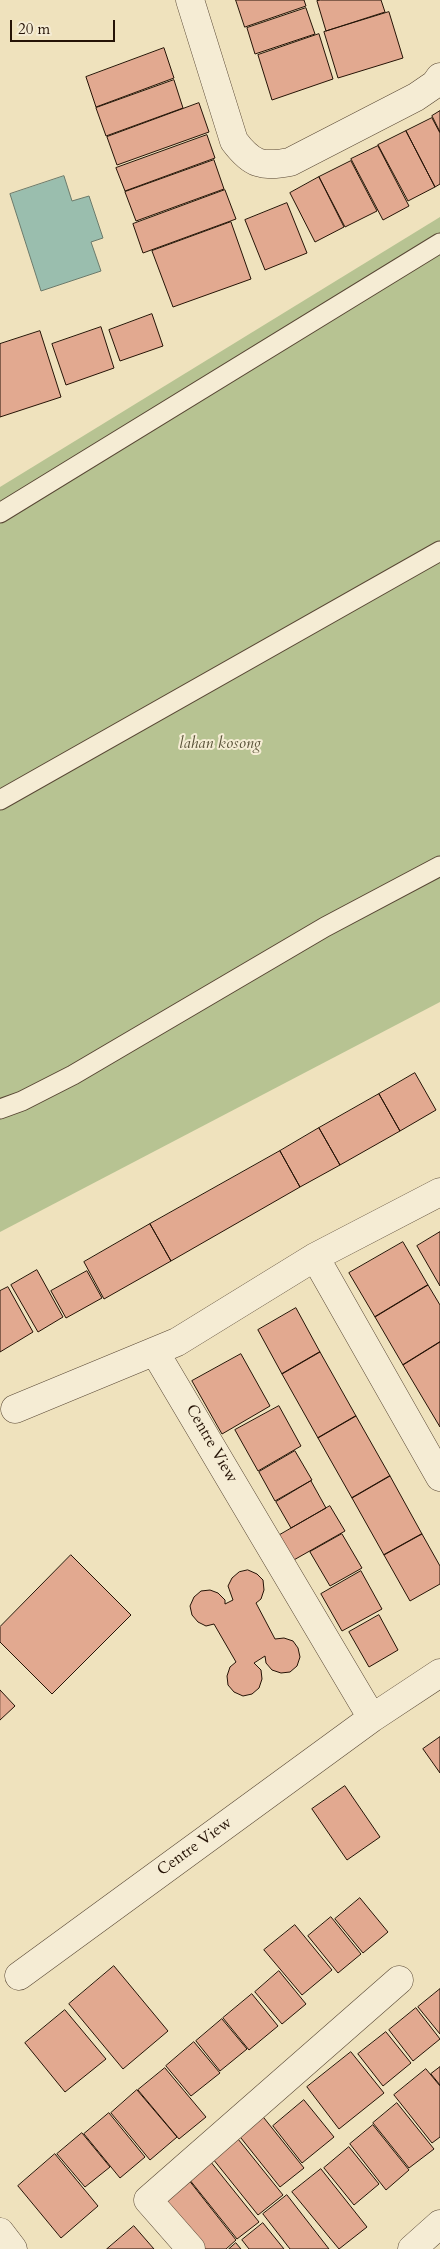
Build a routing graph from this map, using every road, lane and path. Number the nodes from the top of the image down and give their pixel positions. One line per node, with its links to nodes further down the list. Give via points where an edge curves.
1 (190, 0): 2 (street, via 234,141 253,161 270,166 290,162 416,97)
2 (440, 77)
3 (440, 243): 4 (lane)
4 (0, 513)
5 (440, 551): 6 (lane)
6 (0, 800)
7 (440, 866): 8 (lane, via 325,927 73,1075 22,1102)
8 (0, 1109)
9 (440, 1192): 10 (street)
10 (314, 1257): 11 (street, via 177,1342); 13 (street)
11 (155, 1352): 12 (street); 15 (street, Centre View)
12 (15, 1409)
13 (440, 1477)
14 (440, 1673): 15 (street, Centre View)
15 (372, 1718): 16 (street, Centre View)
16 (19, 1976)
17 (399, 1980): 21 (street, via 148,2200)
18 (440, 2224): 22 (street)
19 (0, 2232): 20 (street)
20 (14, 2249)
21 (191, 2249)
22 (412, 2249)

